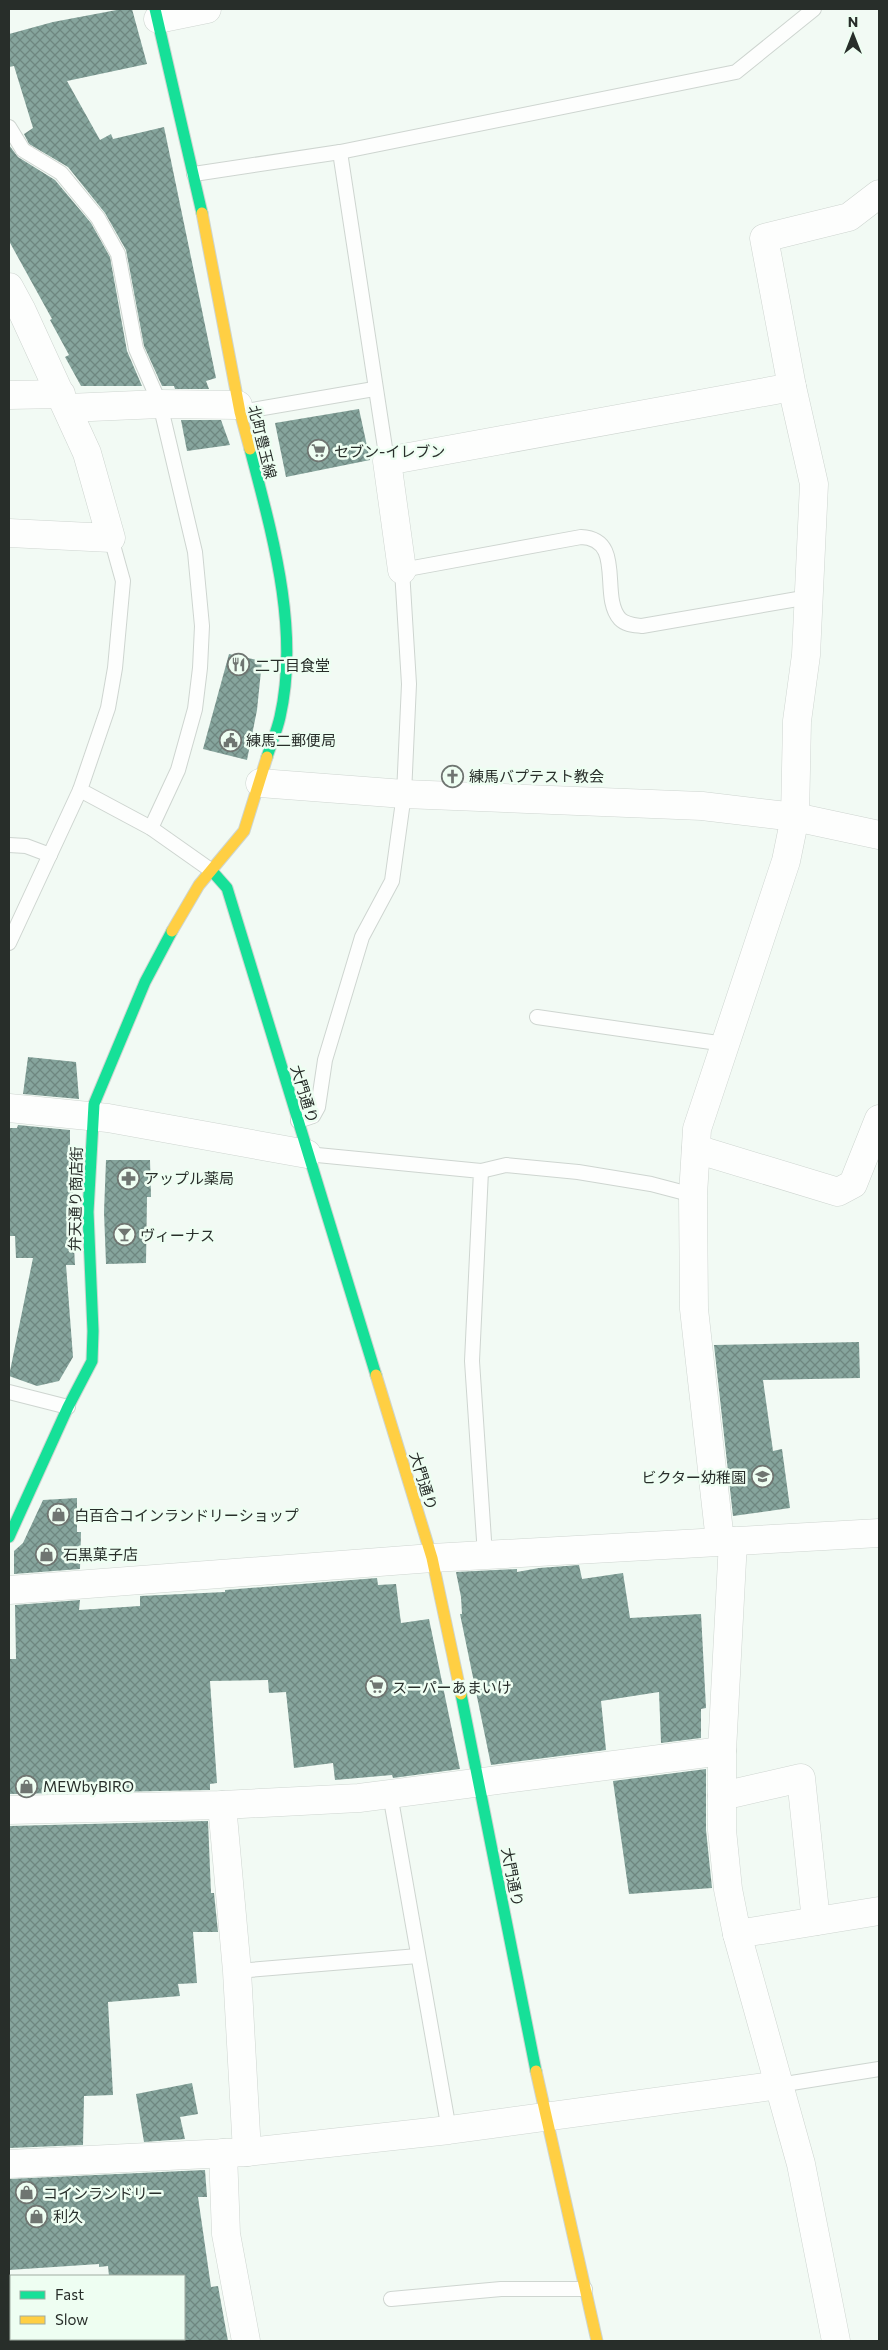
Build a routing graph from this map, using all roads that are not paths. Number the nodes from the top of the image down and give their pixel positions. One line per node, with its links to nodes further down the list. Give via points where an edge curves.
1 (207, 9): 3 (street)
2 (814, 9): 5 (lane, via 736,72)
3 (156, 14): 6 (main road, 北町豊玉線)
4 (9, 127): 13 (lane, via 23,150 60,173 98,218 118,254 136,349)
5 (340, 152): 6 (lane); 10 (lane)
6 (194, 174): 14 (main road, 北町豊玉線)
7 (879, 194): 9 (street, via 849,217 764,238)
8 (9, 287): 12 (street)
9 (792, 387): 15 (street); 19 (street, via 814,484)
10 (374, 389): 14 (lane); 15 (lane)
11 (9, 395): 12 (street)
12 (65, 401): 13 (street); 17 (street, via 87,454)
13 (160, 404): 14 (street); 24 (lane, via 194,552 202,626 195,709 178,770)
14 (239, 408): 20 (main road, 北町豊玉線, via 276,549 287,647 280,717)
15 (386, 461): 18 (street)
16 (9, 533): 17 (street)
17 (110, 538): 21 (lane, via 123,581 115,668 108,708)
18 (402, 570): 19 (lane, via 594,537 603,544 606,554 614,606 620,618 630,625 642,626); 22 (lane, via 409,684)
19 (809, 597): 23 (street, via 806,655 797,721)
20 (260, 783): 22 (street); 28 (main road, 北町豊玉線, via 244,831)
21 (80, 790): 24 (lane); 27 (lane)
22 (404, 794): 23 (street, via 702,806); 35 (lane, via 392,881 362,937 325,1060 318,1107 313,1116)
23 (795, 817): 25 (street); 31 (street, via 786,861)
24 (151, 828): 28 (lane)
25 (879, 835)
26 (9, 845): 27 (lane, via 26,846)
27 (50, 855): 29 (lane)
28 (212, 871): 33 (main road, 弁天通り商店街, via 199,885 146,982 94,1104); 35 (main road, 大門通り, via 227,888)
29 (9, 943)
30 (537, 1017): 31 (lane)
31 (725, 1044): 36 (street, via 697,1129)
32 (9, 1108): 33 (street)
33 (92, 1116): 37 (street); 41 (main road, 弁天通り商店街, via 88,1212 92,1361)
34 (879, 1119): 36 (street, via 853,1184 838,1192)
35 (298, 1121): 37 (main road, 大門通り)
36 (696, 1148): 39 (street)
37 (307, 1154): 38 (lane); 46 (main road, 大門通り)
38 (481, 1171): 39 (lane, via 506,1165 578,1172 651,1184); 45 (lane, via 472,1362)
39 (693, 1195): 44 (street, via 694,1309)
40 (9, 1392): 41 (lane)
41 (68, 1407): 43 (main road, 弁天通り商店街)
42 (879, 1533): 44 (street)
43 (9, 1538)
44 (726, 1541): 45 (street); 48 (street)
45 (485, 1555): 46 (street)
46 (432, 1558): 47 (street); 49 (main road, 大門通り)
47 (9, 1590)
48 (722, 1751): 49 (street); 51 (street)
49 (480, 1782): 50 (street); 61 (main road, 大門通り)
50 (390, 1794): 52 (street); 57 (lane)
51 (722, 1796): 55 (street, via 801,1778); 56 (street, via 728,1889)
52 (222, 1805): 53 (street); 58 (street)
53 (9, 1810)
54 (879, 1911): 55 (street)
55 (816, 1920): 56 (street)
56 (737, 1934): 60 (street)
57 (418, 1956): 58 (lane); 62 (lane)
58 (236, 1971): 63 (street)
59 (879, 2069): 60 (lane)
60 (779, 2086): 61 (street); 69 (street, via 801,2164)
61 (545, 2117): 62 (street); 65 (main road, 大門通り)
62 (449, 2130): 63 (street)
63 (235, 2153): 64 (street); 67 (street, via 226,2234)
64 (9, 2164)
65 (585, 2289): 66 (lane, via 501,2289); 68 (main road, 大門通り)
66 (391, 2299)
67 (246, 2341)
68 (597, 2341)
69 (836, 2341)

